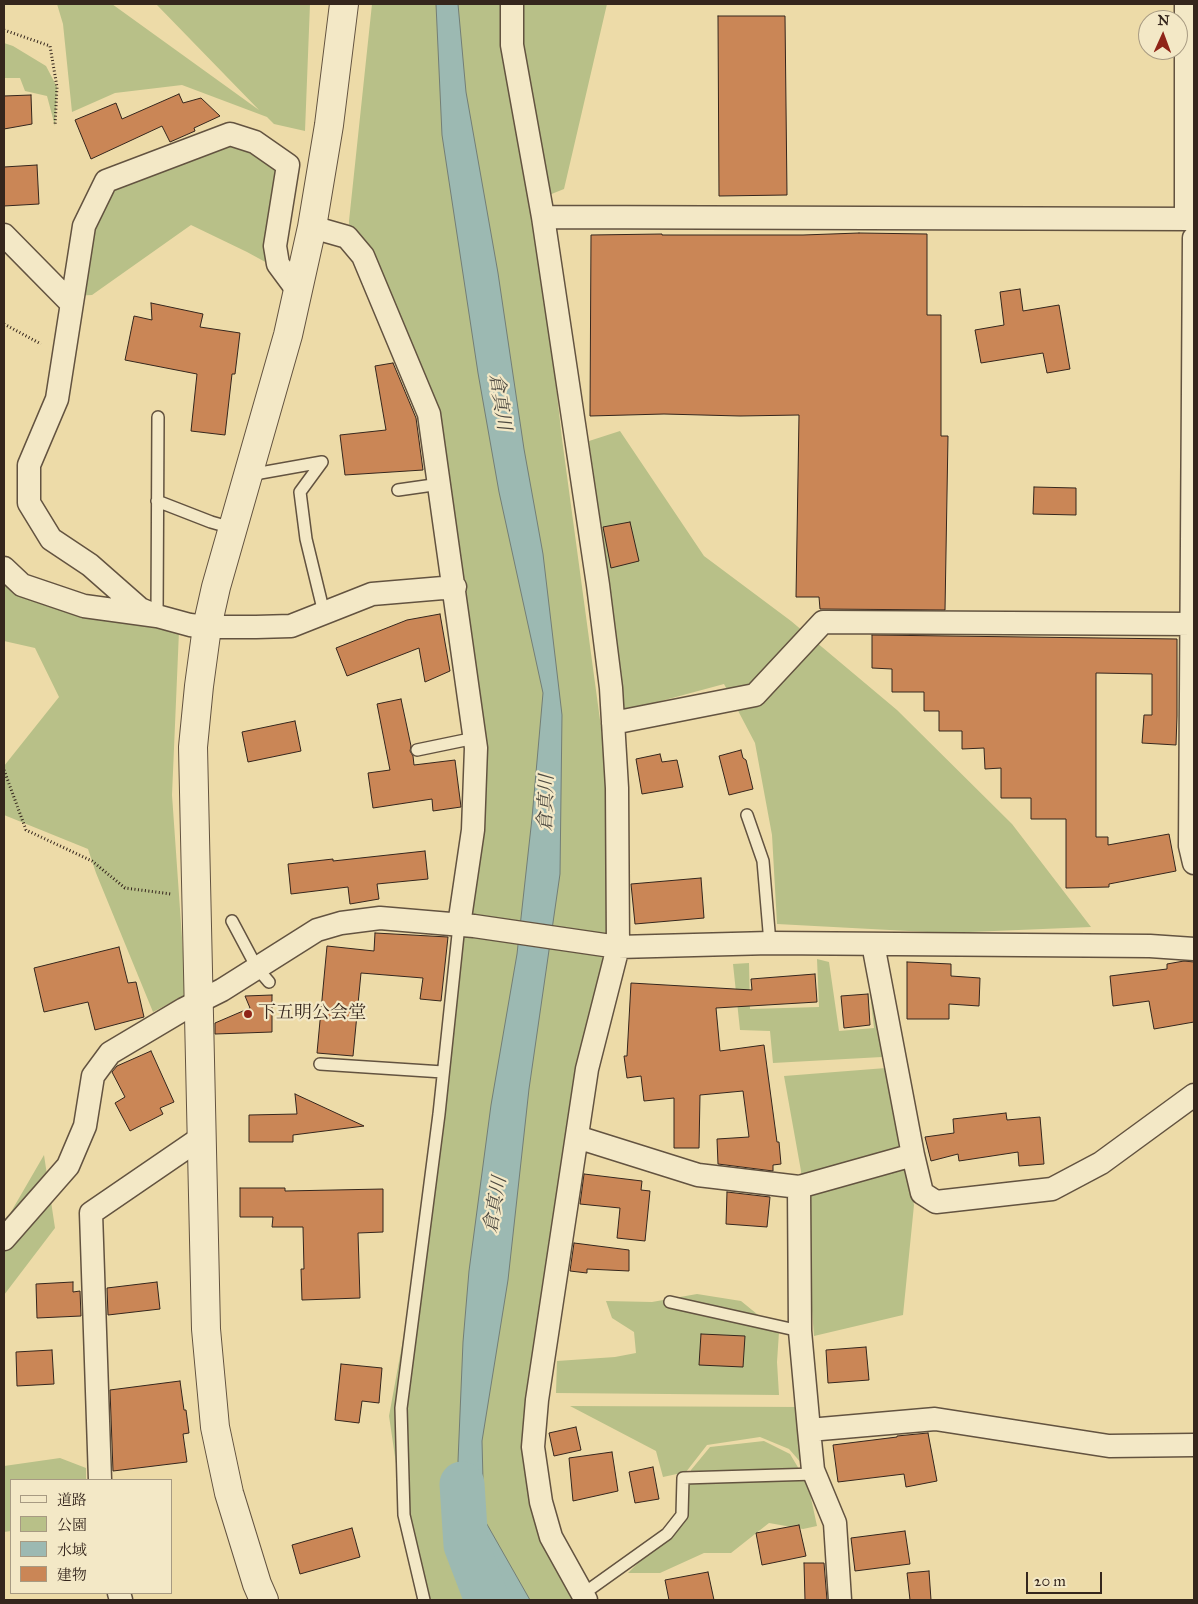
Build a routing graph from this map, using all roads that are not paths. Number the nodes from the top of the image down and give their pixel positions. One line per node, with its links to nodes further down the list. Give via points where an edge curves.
1 (344, 4): 6 (street)
2 (512, 4): 4 (street, via 512,45)
3 (1186, 4): 5 (street)
4 (542, 217): 5 (street); 22 (street, via 598,585)
5 (1192, 226): 20 (street)
6 (312, 227): 8 (street); 12 (street, via 347,237 363,256 429,414)
7 (4, 235): 9 (street)
8 (298, 291): 9 (street, via 278,264 275,246 288,164 256,142 230,134 106,181 84,226); 11 (street)
9 (71, 303): 19 (street, via 55,405 28,464 29,503 51,539 90,565 140,609)
10 (158, 417): 14 (lane)
11 (247, 476): 15 (street); 18 (lane, via 322,462 300,492 306,539)
12 (440, 484): 13 (lane); 17 (street)
13 (398, 490)
14 (157, 501): 15 (lane); 19 (lane)
15 (232, 528): 21 (street)
16 (4, 568): 19 (street, via 22,585 84,606)
17 (455, 587): 18 (street, via 372,594); 23 (street)
18 (324, 613): 21 (street, via 291,626)
19 (157, 616): 21 (street)
20 (1193, 624): 22 (street, via 823,622 755,695); 26 (street, via 1190,846)
21 (207, 627): 34 (street, via 193,747)
22 (613, 723): 31 (street, via 617,788)
23 (475, 738): 24 (lane); 28 (street)
24 (417, 750)
25 (747, 815): 29 (lane, via 763,861)
26 (1194, 862)
27 (232, 921): 33 (lane)
28 (467, 926): 31 (street); 33 (street, via 380,918 341,923 317,930); 36 (lane)
29 (770, 943): 30 (street); 31 (street)
30 (873, 944): 32 (street); 40 (street)
31 (618, 947): 39 (street, via 587,1069)
32 (1194, 949)
33 (263, 975): 34 (street)
34 (199, 1002): 38 (street); 42 (street, via 110,1053 93,1076 85,1126 68,1166)
35 (320, 1064): 36 (lane)
36 (443, 1072): 51 (lane, via 401,1408 404,1515)
37 (1194, 1095): 40 (street, via 1101,1163 1052,1189 936,1202 922,1193)
38 (202, 1137): 48 (street, via 91,1213); 50 (street, via 206,1329 216,1427 229,1493)
39 (577, 1137): 41 (street, via 698,1175); 49 (street, via 537,1400 533,1447 541,1502 551,1537)
40 (913, 1155): 41 (street)
41 (799, 1187): 44 (street)
42 (7, 1232)
43 (670, 1302): 44 (lane)
44 (800, 1331): 45 (street)
45 (809, 1430): 46 (street, via 935,1419 1109,1446); 47 (street)
46 (1194, 1445)
47 (815, 1474): 49 (lane, via 683,1478 682,1515 668,1534); 52 (street, via 835,1523)
48 (100, 1479)
49 (584, 1597)
50 (264, 1600)
51 (424, 1600)
52 (840, 1600)

